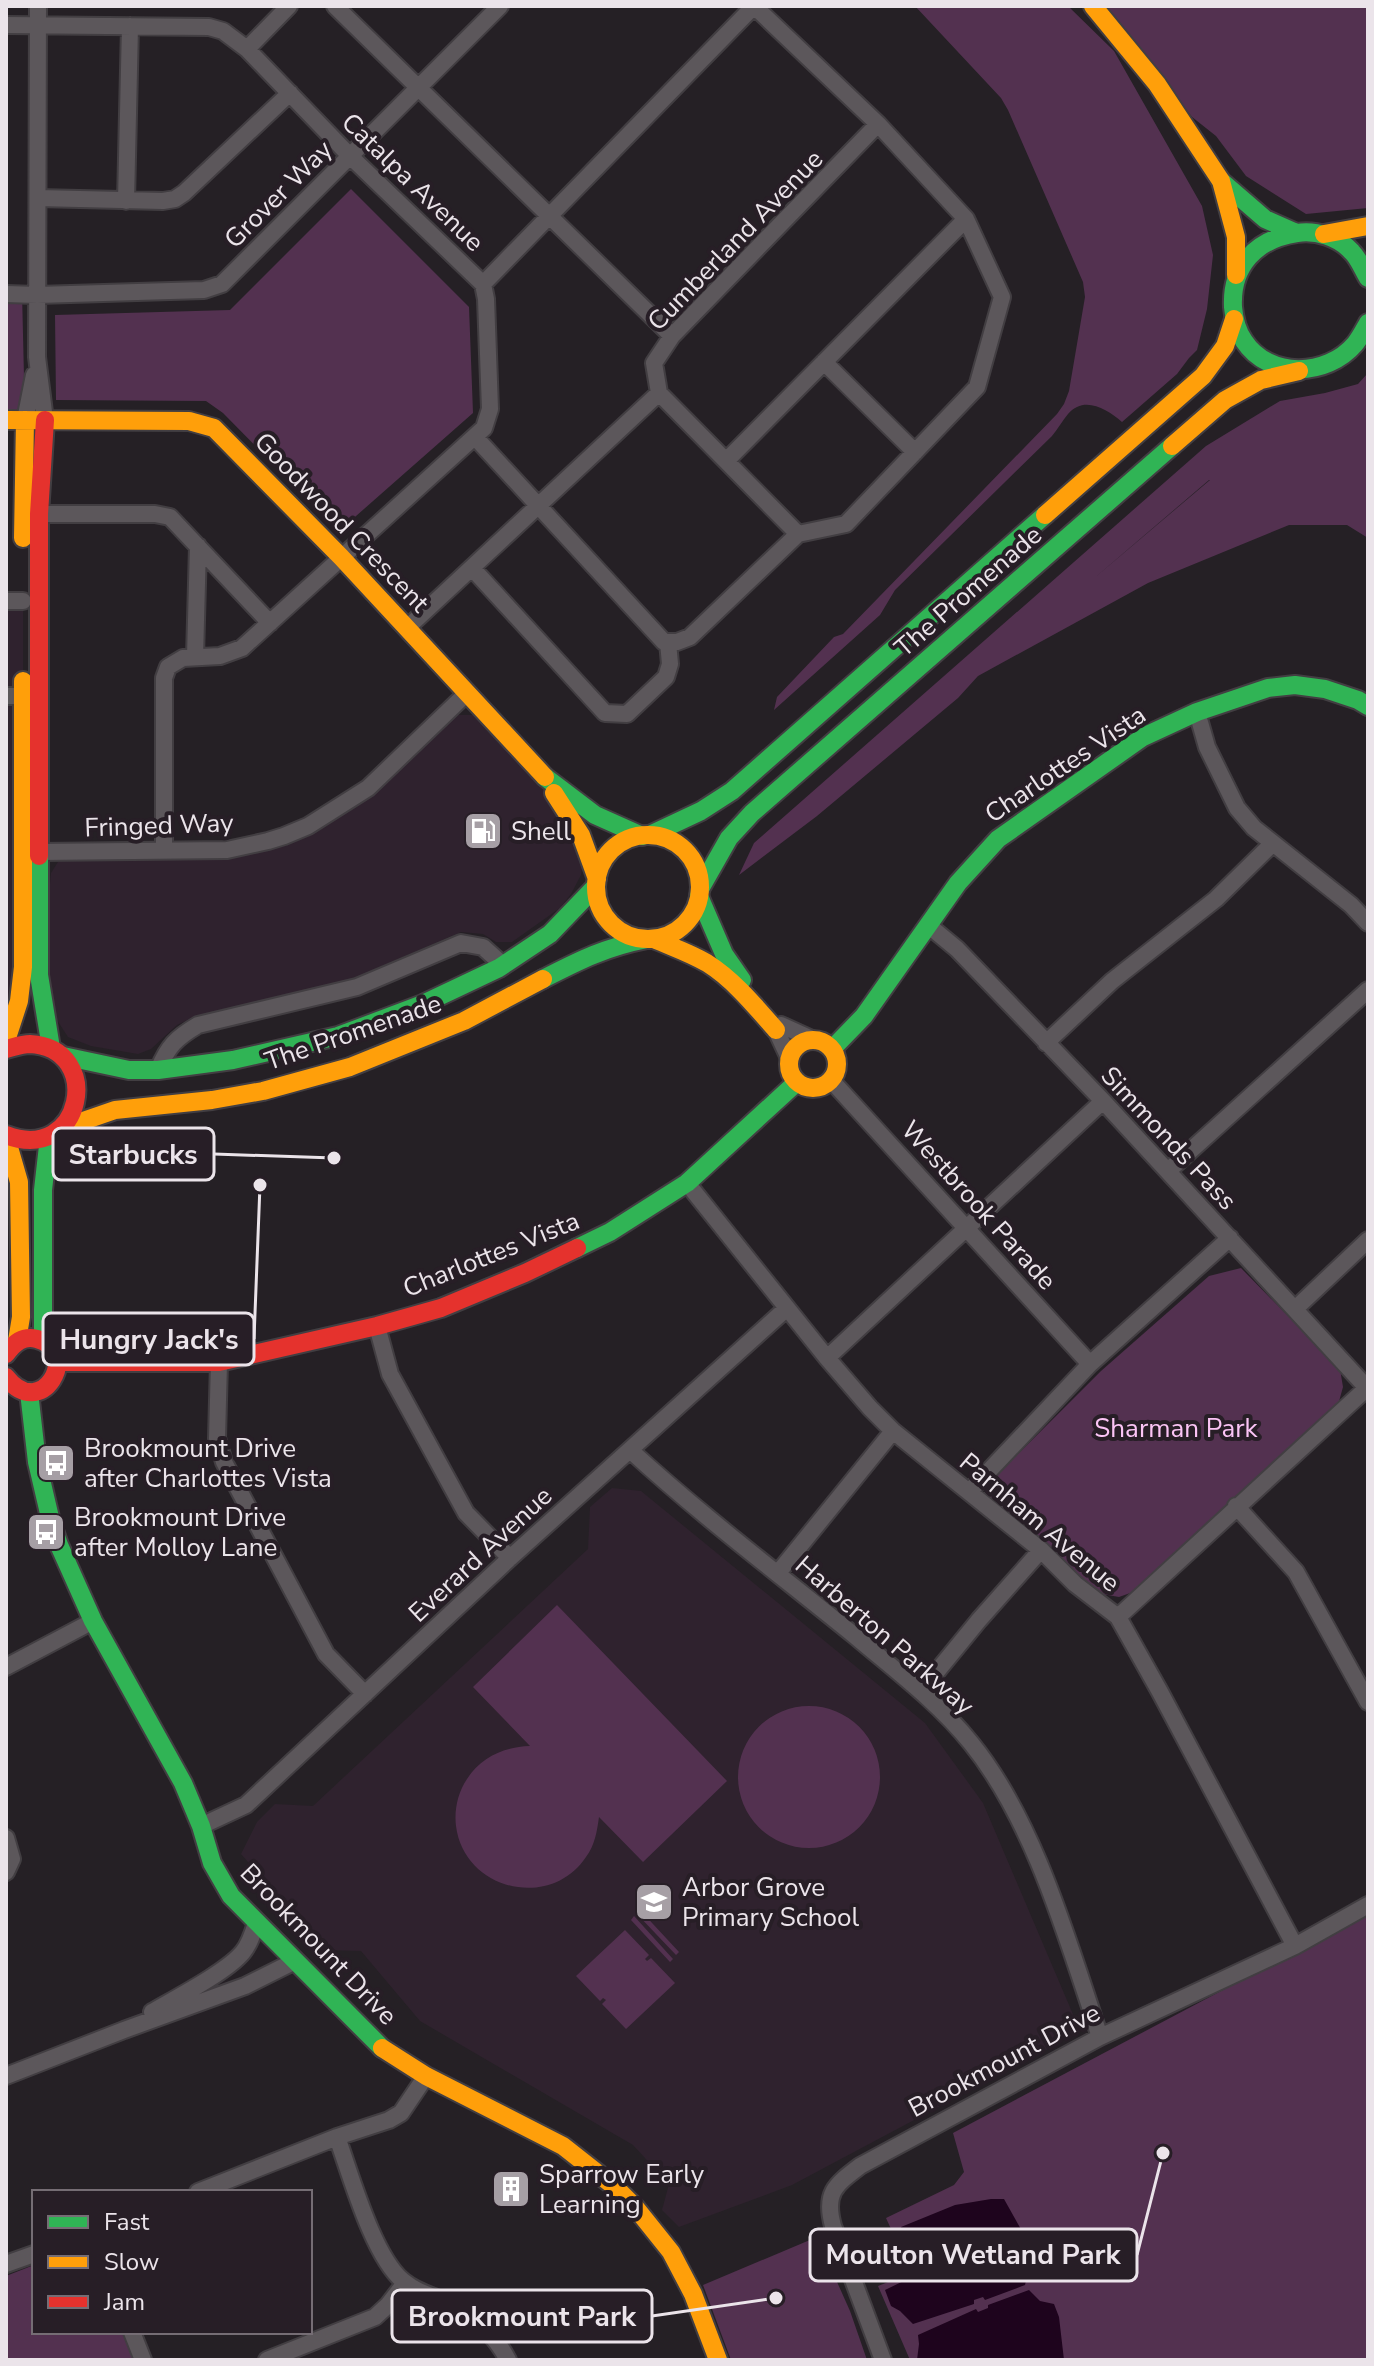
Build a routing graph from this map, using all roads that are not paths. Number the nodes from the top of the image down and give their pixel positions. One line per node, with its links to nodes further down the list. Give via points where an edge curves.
1 (38, 6): 8 (street)
2 (289, 6): 10 (street)
3 (335, 6): 11 (street)
4 (500, 6): 11 (street, Grover Way)
5 (754, 6): 13 (street); 18 (street)
6 (1093, 6): 15 (street, via 1157,84)
7 (6, 25): 8 (street, Catalpa Avenue)
8 (38, 26): 9 (street, Catalpa Avenue); 16 (street)
9 (130, 26): 10 (street, Catalpa Avenue, via 209,27); 17 (street)
10 (247, 49): 12 (street, Catalpa Avenue)
11 (418, 88): 14 (street, Grover Way); 18 (street)
12 (290, 93): 14 (street, Catalpa Avenue); 17 (street, via 175,199)
13 (878, 124): 19 (street); 30 (street, Cumberland Avenue)
14 (350, 156): 25 (street, Catalpa Avenue); 27 (street, Grover Way, via 213,288)
15 (1221, 181): 21 (street, via 1265,219); 24 (street, The Promenade, via 1236,237)
16 (38, 198): 17 (street); 27 (street)
17 (126, 201)
18 (550, 216): 25 (street); 30 (street)
19 (966, 219): 32 (street); 38 (street, via 1002,297 977,387)
20 (1368, 226): 22 (street)
21 (1294, 232): 22 (street); 24 (street, via 1258,247)
22 (1324, 234): 23 (street, via 1349,249)
23 (1368, 278)
24 (1236, 279): 28 (street, The Promenade)
25 (483, 284): 37 (street, Catalpa Avenue, via 490,409)
26 (6, 294): 27 (street, Grover Way)
27 (37, 295): 31 (street)
28 (1234, 319): 33 (street, via 1262,359); 56 (street, The Promenade, via 1219,359 1204,376 732,791)
29 (1368, 323): 33 (street, The Promenade, via 1353,348 1338,360)
30 (672, 336): 34 (street, Cumberland Avenue, via 654,363)
31 (37, 357): 35 (street); 36 (street)
32 (824, 362): 38 (street); 39 (street)
33 (1300, 370): 61 (street, The Promenade, via 1261,380 1225,400 752,813 729,838)
34 (659, 393): 39 (street); 40 (street)
35 (15, 420): 36 (street, Goodwood Crescent); 41 (street)
36 (45, 420): 41 (street); 44 (street, Goodwood Crescent, via 189,421 214,428)
37 (475, 437): 40 (street); 44 (street, Catalpa Avenue)
38 (915, 452): 42 (street, via 846,524)
39 (727, 460): 42 (street)
40 (539, 506): 45 (street); 49 (street)
41 (23, 513): 43 (street, via 164,515); 46 (street); 52 (street)
42 (798, 534): 49 (street, via 690,637)
43 (198, 546): 47 (street); 50 (street)
44 (341, 557): 47 (street, Catalpa Avenue); 48 (street, Goodwood Crescent)
45 (472, 568): 48 (street); 49 (street, via 605,713 627,714 666,677)
46 (15, 601): 52 (street)
47 (270, 623): 50 (street, Catalpa Avenue, via 242,648)
48 (407, 628): 51 (street, Goodwood Crescent)
49 (668, 642)
50 (195, 657): 58 (street, via 177,660 164,678)
51 (467, 693): 55 (street, Goodwood Crescent); 58 (street, Fringed Way, via 368,788 308,826 227,850)
52 (23, 696): 59 (street); 64 (street)
53 (1368, 706): 54 (street, Charlottes Vista, via 1325,689 1295,685 1268,688)
54 (1197, 712): 57 (street, via 1207,747 1237,808); 63 (street, Charlottes Vista, via 1143,737 998,839)
55 (546, 778): 56 (street, Goodwood Crescent, via 595,815); 60 (street, Goodwood Crescent, via 579,830)
56 (646, 835): 60 (street, via 615,847); 61 (street, via 683,849 696,867)
57 (1273, 843): 62 (street); 72 (street, via 1216,899 1112,981)
58 (164, 851): 59 (street, Fringed Way)
59 (39, 852): 66 (street)
60 (596, 882): 65 (street, via 600,908 613,926); 67 (street, The Promenade, via 550,934)
61 (700, 892): 65 (street, via 681,927); 69 (street, via 733,968)
62 (1368, 923)
63 (928, 925): 72 (street, Simmonds Pass); 74 (street, Charlottes Vista, via 864,1016)
64 (23, 935): 66 (street); 71 (street, via 21,988)
65 (650, 939): 69 (street, via 717,970); 81 (street, The Promenade, via 589,955 464,1021 350,1067 263,1091 115,1110)
66 (39, 953): 75 (street, via 41,996)
67 (503, 965): 77 (street, The Promenade, via 451,992 338,1036 233,1060); 77 (street, The Promenade, via 483,947 461,943 357,987 198,1025 176,1038)
68 (1368, 990): 83 (street)
69 (778, 1028): 70 (street); 76 (street)
70 (814, 1040): 74 (street); 76 (street, via 798,1046)
71 (6, 1041)
72 (1046, 1043): 80 (street, Simmonds Pass)
73 (6, 1049): 75 (street, The Promenade, via 27,1043)
74 (832, 1049): 78 (street, via 837,1065)
75 (57, 1052): 77 (street, The Promenade, via 129,1070); 81 (street, via 73,1069 78,1100 73,1115)
76 (790, 1060): 79 (street)
77 (158, 1070)
78 (831, 1080): 79 (street, via 816,1088); 85 (street, Westbrook Parade)
79 (797, 1082): 84 (street, Charlottes Vista)
80 (1103, 1101): 83 (street, Simmonds Pass); 85 (street)
81 (56, 1132): 82 (street, via 27,1141); 91 (street, via 43,1190)
82 (6, 1136): 92 (street, via 19,1182 21,1317)
83 (1168, 1171): 86 (street, Simmonds Pass)
84 (687, 1183): 88 (street, Parnham Avenue); 90 (street, Charlottes Vista, via 610,1232 525,1273 441,1308)
85 (965, 1230): 93 (street); 96 (street, Westbrook Parade)
86 (1230, 1238): 89 (street, Simmonds Pass); 96 (street)
87 (1368, 1240): 89 (street)
88 (787, 1308): 93 (street, Parnham Avenue); 101 (street, Everard Avenue)
89 (1295, 1309): 98 (street, Simmonds Pass)
90 (377, 1326): 95 (street, Charlottes Vista); 105 (street, via 390,1374 466,1513)
91 (43, 1340): 92 (street, via 30,1337); 94 (street)
92 (11, 1348)
93 (827, 1358): 100 (street, Parnham Avenue)
94 (58, 1362): 95 (street, Charlottes Vista); 99 (street, via 50,1384)
95 (219, 1362): 111 (street, via 217,1438 224,1462 326,1654)
96 (1090, 1364): 102 (street)
97 (6, 1377): 99 (street, via 14,1387)
98 (1368, 1389): 103 (street)
99 (29, 1392): 108 (street, Brookmount Drive, via 51,1522)
100 (893, 1431): 102 (street, Parnham Avenue); 106 (street)
101 (630, 1450): 105 (street, Everard Avenue); 106 (street, Harberton Parkway)
102 (969, 1492): 104 (street, Parnham Avenue)
103 (1236, 1506): 107 (street); 112 (street, via 1296,1572)
104 (1041, 1550): 107 (street, Parnham Avenue); 110 (street)
105 (510, 1558): 111 (street, Everard Avenue)
106 (778, 1573): 110 (street, Harberton Parkway)
107 (1118, 1617): 118 (street, Parnham Avenue)
108 (93, 1621): 109 (street); 113 (street, Brookmount Drive, via 183,1783)
109 (6, 1667)
110 (921, 1691): 121 (street, Harberton Parkway, via 971,1742 1007,1796 1041,1869)
111 (365, 1694): 113 (street, Everard Avenue, via 246,1805)
112 (1368, 1702)
113 (201, 1826): 117 (street, Brookmount Drive, via 220,1879)
114 (6, 1838): 115 (street, via 12,1852)
115 (6, 1872)
116 (1368, 1905): 118 (street, Brookmount Drive)
117 (256, 1923): 119 (street, Brookmount Drive); 120 (street, via 236,1959)
118 (1295, 1946): 121 (street, Brookmount Drive)
119 (295, 1961): 120 (street, via 245,1986); 123 (street, Brookmount Drive, via 386,2052)
120 (124, 2030): 122 (street)
121 (1100, 2037): 134 (street, Brookmount Drive, via 860,2166 832,2191 828,2208 833,2226)
122 (6, 2076)
123 (426, 2076): 124 (street, via 401,2113); 133 (street, Brookmount Drive, via 563,2146 615,2187 671,2252)
124 (337, 2137): 125 (street); 128 (street, via 382,2254)
125 (203, 2190)
126 (32, 2255): 127 (street)
127 (6, 2264)
128 (405, 2283): 131 (street, via 375,2317); 132 (street, via 461,2310 490,2334)
129 (133, 2334): 130 (street)
130 (143, 2360)
131 (267, 2360)
132 (508, 2360)
133 (718, 2360)
134 (883, 2360)

